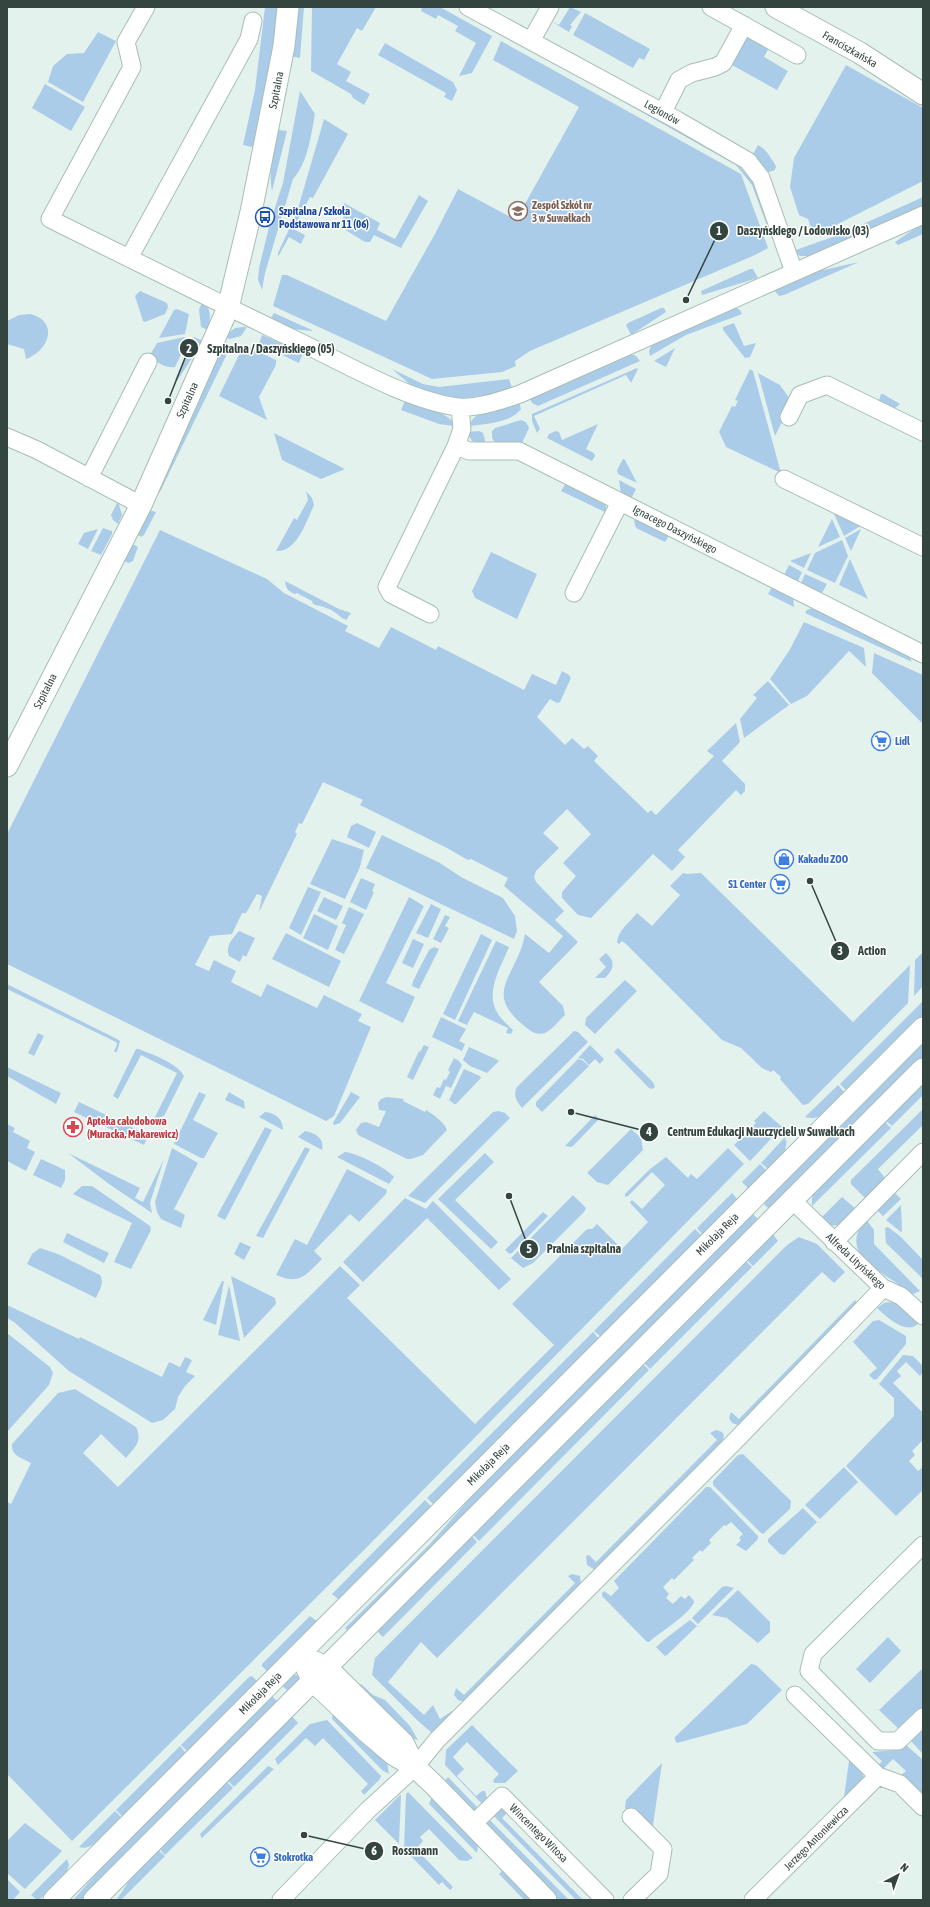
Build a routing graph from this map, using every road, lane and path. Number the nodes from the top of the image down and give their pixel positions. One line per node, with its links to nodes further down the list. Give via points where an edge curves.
1 (146, 7): 14 (street, via 126,42 132,67 50,219)
2 (288, 7): 16 (street, Szpitalna, via 284,46 264,150)
3 (468, 7): 9 (street, Legionów)
4 (550, 7): 9 (street)
5 (711, 7): 8 (street)
6 (776, 7): 11 (street, Franciszkańska, via 860,53)
7 (253, 21): 14 (street, via 249,39)
8 (744, 25): 10 (street); 12 (street, via 723,63 679,80)
9 (530, 41): 12 (street, Legionów)
10 (797, 55)
11 (923, 94)
12 (663, 112): 15 (street, Legionów, via 748,161 760,178)
13 (923, 215): 15 (street)
14 (129, 258): 16 (street, via 203,293)
15 (794, 272): 18 (street, via 520,394 493,403)
16 (228, 308): 18 (street, via 411,394 436,403); 26 (street, Szpitalna)
17 (148, 362): 23 (street)
18 (460, 407): 22 (street, via 462,429)
19 (789, 417): 20 (street, via 800,395 827,384)
20 (923, 432)
21 (7, 437): 23 (street)
22 (456, 446): 25 (street, Ignacego Daszyńskiego, via 469,451 519,451); 29 (street, via 388,587 391,594)
23 (90, 478): 26 (street)
24 (784, 479): 27 (street)
25 (620, 502): 28 (street); 30 (street, Ignacego Daszyńskiego)
26 (141, 505): 31 (street, Szpitalna)
27 (923, 547)
28 (574, 593)
29 (430, 614)
30 (923, 654)
31 (7, 766)
32 (923, 1028): 40 (street, Mikołaja Reja)
33 (923, 1069): 35 (street)
34 (923, 1152): 36 (street)
35 (792, 1200): 36 (street, Alfreda Lityńskiego); 41 (street)
36 (834, 1242): 37 (street, Alfreda Lityńskiego)
37 (883, 1288): 38 (street, Alfreda Lityńskiego, via 901,1296); 44 (street, via 438,1740)
38 (923, 1316)
39 (923, 1545): 43 (street, via 813,1654 809,1671 878,1741 898,1741)
40 (299, 1654): 41 (street); 50 (street, Mikołaja Reja)
41 (320, 1674): 44 (street, via 368,1733 394,1755); 51 (street)
42 (795, 1695): 45 (street)
43 (923, 1717)
44 (415, 1767): 48 (street); 52 (street, via 368,1810)
45 (878, 1776): 46 (street, via 900,1784); 49 (street, Jerzego Antoniewicza)
46 (923, 1807)
47 (631, 1817): 55 (street, via 663,1849 659,1874)
48 (472, 1825): 53 (street); 54 (street, Wincentego Witosa, via 502,1796)
49 (761, 1898)
50 (54, 1900)
51 (94, 1900)
52 (281, 1900)
53 (546, 1900)
54 (605, 1900)
55 (632, 1900)

